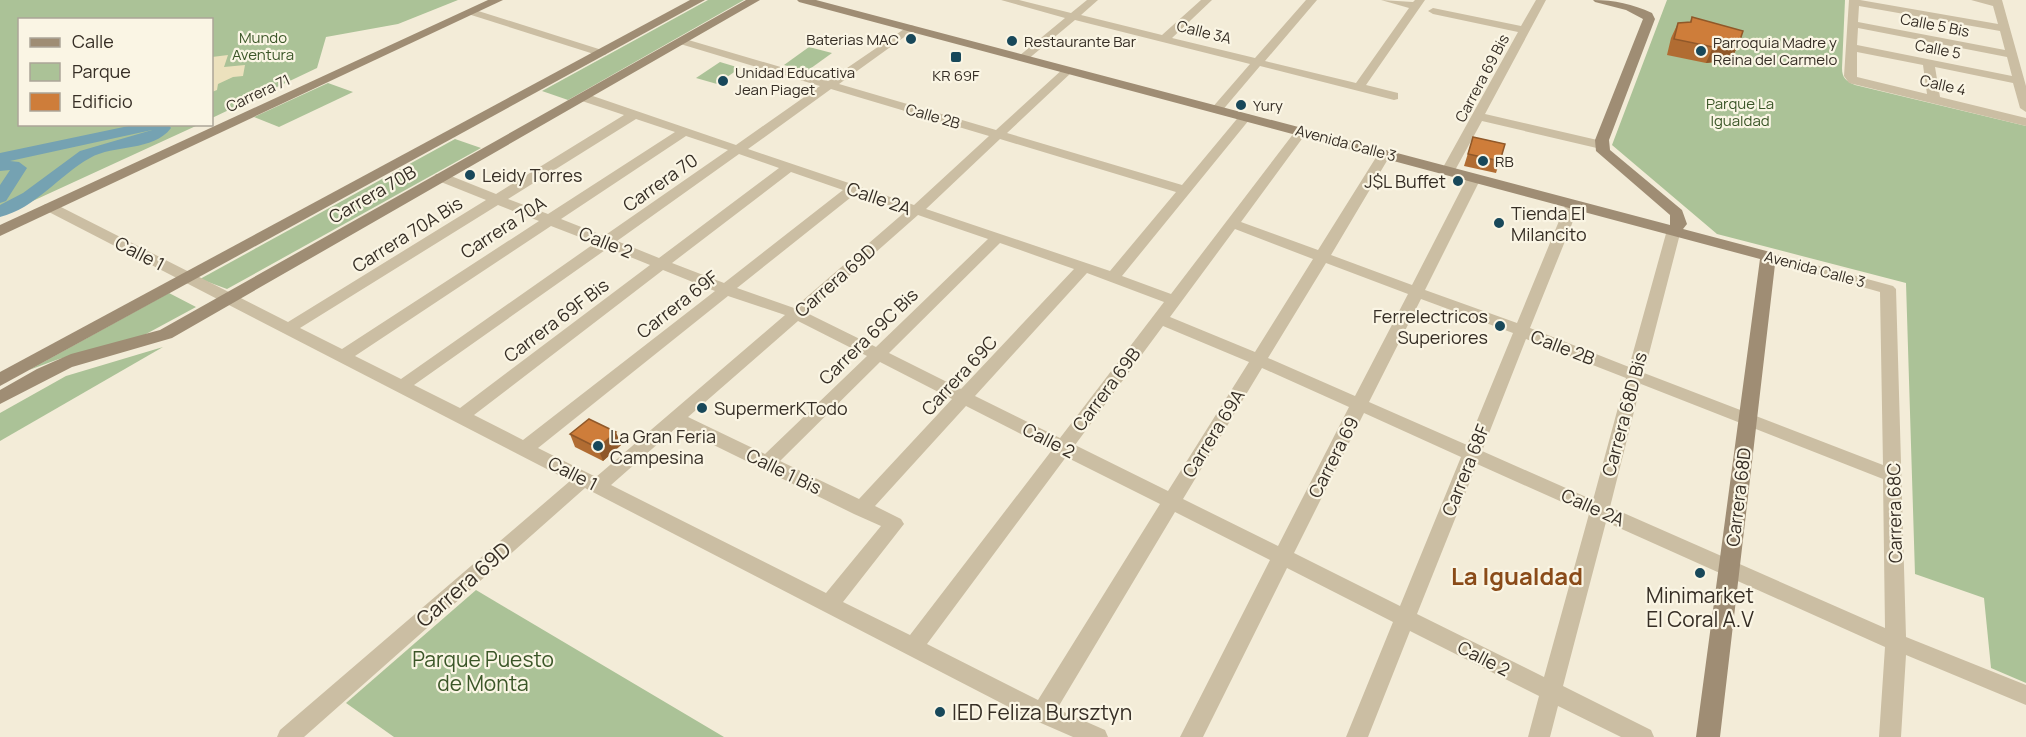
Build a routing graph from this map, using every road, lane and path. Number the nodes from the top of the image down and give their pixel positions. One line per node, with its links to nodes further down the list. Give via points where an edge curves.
1 (497, 0): 17 (street, Carrera 71)
2 (699, 0): 26 (street, Carrera 70B)
3 (754, 0): 24 (street, Carrera 70B)
4 (803, 0): 20 (street, Avenida Calle 3)
5 (1006, 0): 18 (street, Calle 3A)
6 (1093, 0): 18 (street)
7 (1207, 0): 23 (street)
8 (1312, 0): 29 (street)
9 (1386, 0): 15 (street)
10 (1541, 0): 22 (street, Carrera 69 Bis)
11 (1599, 0): 47 (street, via 1641,10 1649,19)
12 (1976, 0): 14 (street)
13 (1854, 1): 19 (street); 21 (street)
14 (1998, 2): 21 (street)
15 (1418, 3): 34 (street)
16 (1433, 11): 22 (street)
17 (472, 12): 26 (street); 58 (street, Carrera 71)
18 (1073, 16): 23 (street, Calle 3A); 28 (street)
19 (1852, 24): 25 (street); 27 (street, Calle 5 Bis)
20 (910, 28): 28 (street, Avenida Calle 3); 33 (street, Carrera 70)
21 (2005, 29): 27 (street)
22 (1525, 30): 41 (street, Carrera 69 Bis)
23 (1164, 39): 29 (street, Calle 3A)
24 (681, 41): 33 (street, Calle 2B); 36 (street, Carrera 70B)
25 (1851, 47): 30 (street, Calle 5); 37 (street, Calle 4, via 1853,80)
26 (601, 53): 70 (street, Carrera 70B)
27 (2012, 55): 32 (street)
28 (1023, 58): 31 (street, Avenida Calle 3)
29 (1258, 62): 34 (street, Calle 3A); 39 (street)
30 (1928, 62): 32 (street, Calle 5); 37 (street)
31 (1068, 70): 39 (street, Avenida Calle 3); 46 (street, Carrera 69D)
32 (2019, 81): 38 (street)
33 (829, 85): 46 (street, Calle 2B); 48 (street, Carrera 70)
34 (1359, 87): 35 (street, Calle 3A)
35 (1394, 96)
36 (583, 97): 40 (street, Calle 2A); 52 (street, Carrera 70B)
37 (1934, 100): 43 (street, Calle 4)
38 (2026, 108)
39 (1217, 109): 42 (street, Avenida Calle 3)
40 (635, 114): 44 (street, Calle 2A); 56 (street, Carrera 70A Bis)
41 (1478, 116): 47 (street); 51 (street, Carrera 69 Bis)
42 (1245, 117): 45 (street, Avenida Calle 3); 55 (street)
43 (2026, 122)
44 (685, 131): 48 (street, Calle 2A); 60 (street, Carrera 70A)
45 (1301, 132): 49 (street, Avenida Calle 3); 61 (street, Carrera 69B)
46 (998, 135): 55 (street, Calle 2B); 59 (street, Carrera 69D)
47 (1601, 145): 62 (street, via 1607,155 1677,213 1679,224)
48 (738, 149): 50 (street, Calle 2A); 65 (street, Carrera 70)
49 (1385, 154): 51 (street, Avenida Calle 3); 66 (street, Carrera 69A)
50 (789, 167): 54 (street, Calle 2A); 68 (street, Carrera 69F Bis)
51 (1449, 171): 53 (street, Avenida Calle 3)
52 (441, 177): 56 (street, Calle 2); 75 (street, Carrera 70B)
53 (1474, 178): 57 (street, Avenida Calle 3); 74 (street, Carrera 69)
54 (853, 189): 59 (street, Calle 2A); 73 (street, Carrera 69F)
55 (1185, 190): 71 (street)
56 (497, 200): 60 (street, Calle 2); 79 (street, Carrera 70A Bis)
57 (1573, 204): 62 (street, Avenida Calle 3); 80 (street, Carrera 68F)
58 (50, 207): 63 (street, Carrera 71); 70 (street, Calle 1)
59 (916, 210): 64 (street, Calle 2A); 77 (street, Carrera 69D)
60 (550, 220): 65 (street, Calle 2); 82 (street, Carrera 70A)
61 (1232, 223): 66 (street, Calle 2B); 76 (street, Carrera 69B)
62 (1674, 230): 67 (street, Avenida Calle 3); 84 (street, Carrera 68D Bis)
63 (0, 231)
64 (997, 238): 69 (street, Calle 2A); 81 (street, Carrera 69C Bis)
65 (606, 242): 68 (street, Calle 2); 86 (street, Carrera 70)
66 (1322, 256): 74 (street, Calle 2B); 83 (street, Carrera 69A)
67 (1768, 256): 72 (street, Avenida Calle 3); 92 (street, Carrera 68D)
68 (662, 264): 73 (street, Calle 2); 90 (street, Carrera 69F Bis)
69 (1084, 267): 71 (street, Calle 2A); 88 (street, Carrera 69C)
70 (188, 277): 75 (street, Calle 1); 85 (street, Carrera 70B)
71 (1113, 278): 76 (street, Calle 2A)
72 (1888, 289): 97 (street, Carrera 68C)
73 (727, 290): 77 (street, Calle 2); 94 (street, Carrera 69F)
74 (1416, 292): 80 (street, Calle 2B); 89 (street, Carrera 69)
75 (230, 298): 79 (street, Calle 1); 87 (street, Carrera 70B, via 166,334 67,362)
76 (1173, 300): 78 (street, Carrera 69B)
77 (796, 314): 81 (street, Calle 2); 91 (street, Carrera 69D)
78 (1160, 319): 83 (street, Calle 2A); 93 (street, Carrera 69B)
79 (289, 328): 82 (street, Calle 1)
80 (1521, 331): 84 (street, Calle 2B); 95 (street, Carrera 68F)
81 (877, 355): 88 (street, Calle 2); 96 (street, Carrera 69C Bis)
82 (343, 356): 86 (street, Calle 1)
83 (1259, 360): 89 (street, Calle 2A); 99 (street, Carrera 69A)
84 (1634, 374): 92 (street, Calle 2B); 101 (street, Carrera 68D Bis)
85 (0, 380)
86 (402, 386): 90 (street, Calle 1)
87 (0, 398)
88 (964, 398): 93 (street, Calle 2); 100 (street, Carrera 69C)
89 (1360, 404): 95 (street, Calle 2A); 102 (street, Carrera 69)
90 (461, 416): 94 (street, Calle 1)
91 (674, 418): 96 (street, Calle 1 Bis); 98 (street, Carrera 69D)
92 (1747, 420): 97 (street, Calle 2B); 103 (street, Carrera 68D)
93 (1062, 447): 99 (street, Calle 2); 107 (street, Carrera 69B)
94 (525, 448): 98 (street, Calle 1)
95 (1472, 454): 101 (street, Calle 2A); 105 (street, Carrera 68F)
96 (767, 463): 100 (street, Calle 1 Bis)
97 (1893, 476): 106 (street, Carrera 68C)
98 (591, 483): 104 (street, Calle 1); 112 (street, Carrera 69D)
99 (1171, 501): 102 (street, Calle 2); 110 (street, Carrera 69A)
100 (861, 508): 104 (street, Calle 1 Bis, via 894,524)
101 (1599, 510): 103 (street, Calle 2A); 108 (street, Carrera 68D Bis)
102 (1282, 557): 105 (street, Calle 2); 113 (street, Carrera 69)
103 (1729, 568): 106 (street, Calle 2A); 117 (street, Carrera 68D)
104 (829, 605): 107 (street, Calle 1)
105 (1405, 618): 108 (street, Calle 2); 114 (street, Carrera 68F)
106 (1896, 642): 109 (street, Calle 2A); 118 (street, Carrera 68C)
107 (913, 647): 110 (street, Calle 1)
108 (1551, 691): 115 (street, Carrera 68D Bis); 116 (street, Calle 2)
109 (2026, 695)
110 (1042, 713): 111 (street, Calle 1)
111 (1083, 734)
112 (288, 737)
113 (1191, 737)
114 (1357, 737)
115 (1539, 737)
116 (1643, 737)
117 (1708, 737)
118 (1890, 737)

